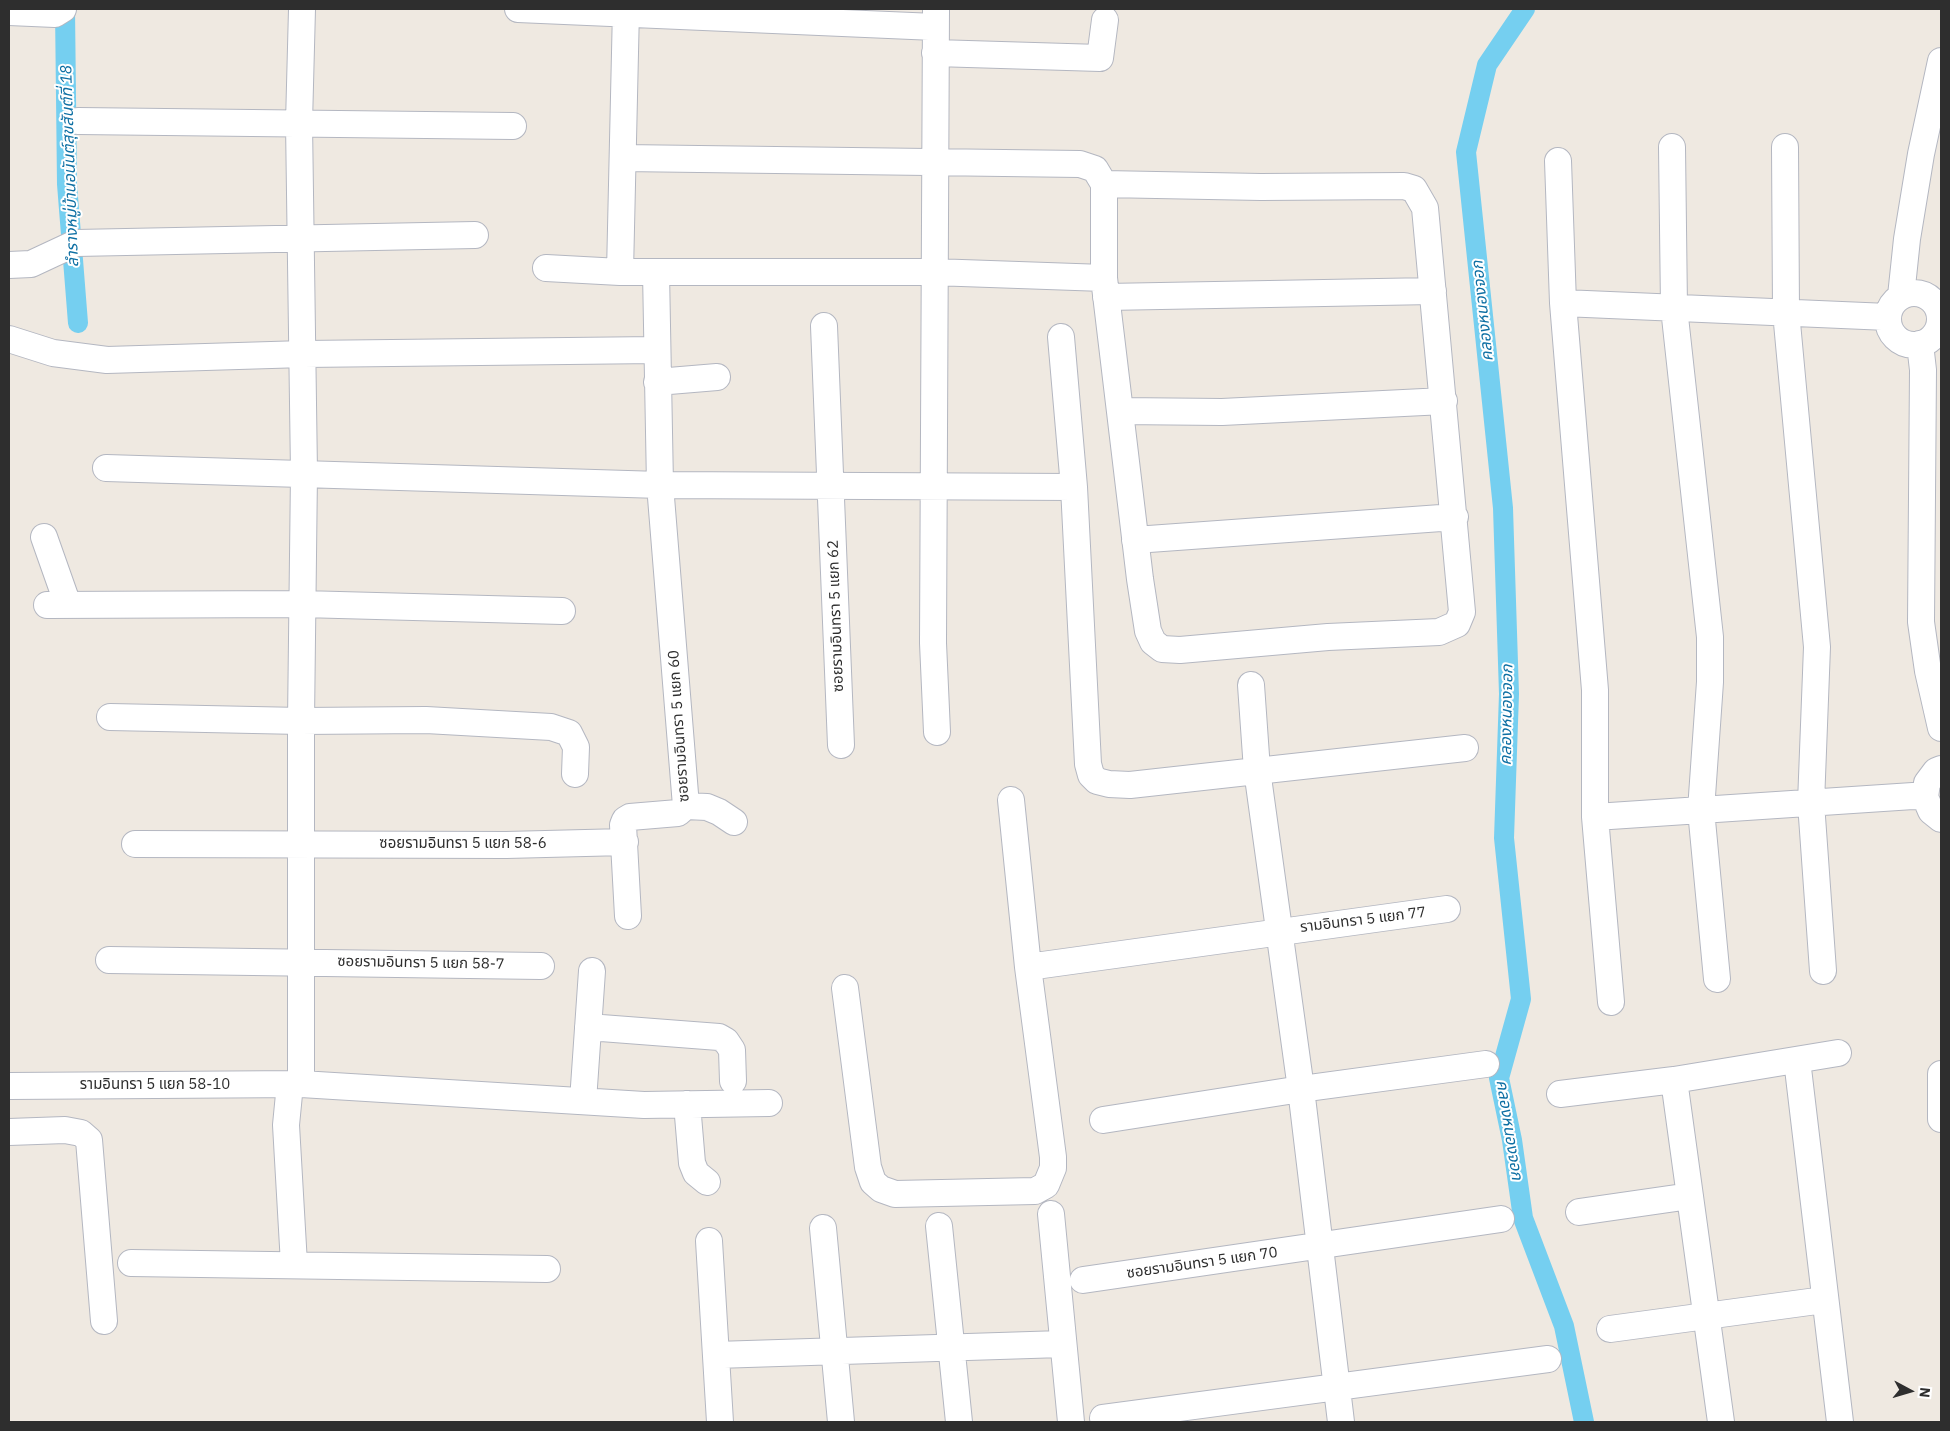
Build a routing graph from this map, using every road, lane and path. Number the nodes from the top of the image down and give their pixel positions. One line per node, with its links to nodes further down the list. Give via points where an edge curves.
1 (302, 9): 11 (street)
2 (518, 9): 4 (street)
3 (59, 11): 5 (street)
4 (626, 11): 6 (street); 15 (street)
5 (9, 12)
6 (936, 18): 8 (street)
7 (1105, 20): 8 (street, via 1100,58)
8 (935, 53): 16 (street)
9 (1941, 61): 29 (street)
10 (78, 121): 11 (street)
11 (299, 123): 12 (street); 20 (street)
12 (513, 126)
13 (1672, 147): 30 (street)
14 (1785, 147): 31 (street)
15 (623, 158): 16 (street); 23 (street)
16 (934, 161): 18 (street, via 1080,164 1095,169); 25 (street)
17 (1558, 161): 28 (street)
18 (1104, 184): 26 (street); 27 (street, via 1404,186 1414,189 1425,208)
19 (474, 235): 20 (street)
20 (302, 239): 21 (street, via 67,247 31,264); 38 (street)
21 (9, 265)
22 (546, 268): 23 (street)
23 (620, 272): 24 (street)
24 (656, 272): 25 (street); 37 (street, ซอยรามอินทรา 5 แยก 60)
25 (934, 272): 26 (street); 47 (street)
26 (1105, 288): 27 (street); 42 (street)
27 (1434, 291): 41 (street)
28 (1563, 303): 30 (street); 69 (street, via 1595,690)
29 (1895, 306): 31 (street); 32 (street, via 1915,292 1928,296 1938,307); 36 (street, via 1890,329 1897,339 1908,344)
30 (1674, 308): 31 (street); 68 (street, via 1710,637)
31 (1786, 312): 66 (street, via 1817,646)
32 (1941, 317): 36 (street, via 1937,331 1930,340)
33 (824, 326): 46 (street, ซอยรามอินทรา 5 แยก 62)
34 (1061, 337): 48 (street)
35 (9, 339): 38 (street, via 53,353 107,360)
36 (1920, 344): 57 (street, via 1923,370 1921,622)
37 (656, 350): 38 (street); 40 (street, ซอยรามอินทรา 5 แยก 60)
38 (304, 354): 44 (street)
39 (717, 377): 40 (street)
40 (657, 382): 45 (street, ซอยรามอินทรา 5 แยก 60)
41 (1444, 401): 42 (street, via 1222,412); 49 (street)
42 (1120, 411): 51 (street)
43 (106, 468): 44 (street)
44 (304, 473): 45 (street); 52 (street)
45 (660, 485): 46 (street); 67 (street, ซอยรามอินทรา 5 แยก 60)
46 (830, 487): 47 (street); 59 (street, ซอยรามอินทรา 5 แยก 62)
47 (935, 487): 48 (street); 58 (street, via 933,662)
48 (1074, 487): 62 (street, via 1091,775 1097,781 1130,785)
49 (1455, 517): 51 (street); 51 (street, via 1462,612 1457,624 1439,632 1162,649 1153,642 1148,631)
50 (44, 537): 52 (street, via 58,605)
51 (1135, 540)
52 (302, 604): 53 (street); 56 (street)
53 (562, 611)
54 (1251, 685): 62 (street)
55 (110, 717): 56 (street)
56 (301, 721): 63 (street, via 426,720 551,727 569,734 576,747); 73 (street)
57 (1941, 728)
58 (937, 732)
59 (841, 745)
60 (1465, 748): 62 (street)
61 (1941, 769): 64 (street, via 1928,783)
62 (1257, 770): 77 (street)
63 (575, 774)
64 (1925, 797): 66 (street); 70 (street, via 1931,811)
65 (1011, 800): 81 (street)
66 (1811, 803): 68 (street); 83 (street)
67 (686, 806): 71 (street, via 707,807); 72 (street, ซอยรามอินทรา 5 แยก 60, via 678,813 630,817 623,825)
68 (1701, 810): 69 (street); 84 (street)
69 (1594, 817): 86 (street)
70 (1941, 819)
71 (734, 822)
72 (625, 842): 73 (street, ซอยรามอินทรา 5 แยก 58-6, via 506,845); 76 (street, ซอยรามอินทรา 5 แยก 60)
73 (301, 843): 74 (street, ซอยรามอินทรา 5 แยก 58-6); 79 (street)
74 (135, 844)
75 (1447, 909): 77 (street, รามอินทรา 5 แยก 77)
76 (628, 916)
77 (1279, 931): 81 (street, รามอินทรา 5 แยก 77); 96 (street)
78 (108, 960): 79 (street, ซอยรามอินทรา 5 แยก 58-7)
79 (301, 961): 80 (street, ซอยรามอินทรา 5 แยก 58-7); 94 (street)
80 (541, 966)
81 (1028, 967): 85 (street, via 1053,1157 1050,1177 1046,1185 1036,1191 895,1194 873,1182 868,1167)
82 (592, 970): 87 (street)
83 (1823, 971)
84 (1717, 979)
85 (845, 988)
86 (1611, 1002)
87 (588, 1027): 93 (street, via 719,1037 732,1050); 98 (street)
88 (1838, 1053): 89 (street)
89 (1797, 1060): 92 (street); 117 (street)
90 (1486, 1064): 96 (street)
91 (1941, 1074): 101 (street)
92 (1674, 1080): 97 (street); 105 (street)
93 (733, 1081)
94 (295, 1084): 95 (street, รามอินทรา 5 แยก 58-10); 98 (street, รามอินทรา 5 แยก 58-10); 114 (street, via 286,1125)
95 (9, 1086)
96 (1301, 1089): 102 (street); 112 (street)
97 (1560, 1094)
98 (583, 1101): 100 (street, รามอินทรา 5 แยก 58-10)
99 (769, 1103): 100 (street, รามอินทรา 5 แยก 58-10)
100 (687, 1104): 104 (street, via 692,1163 696,1173)
101 (1941, 1119)
102 (1103, 1120)
103 (9, 1132): 119 (street, via 65,1130 81,1133 89,1140)
104 (707, 1182)
105 (1690, 1196): 106 (street); 118 (street)
106 (1580, 1212)
107 (1051, 1214): 121 (street)
108 (1501, 1219): 112 (street, ซอยรามอินทรา 5 แยก 70)
109 (939, 1226): 122 (street)
110 (823, 1228): 123 (street)
111 (709, 1241): 124 (street)
112 (1320, 1245): 116 (street, ซอยรามอินทรา 5 แยก 70); 126 (street)
113 (131, 1263): 114 (street)
114 (294, 1264): 115 (street)
115 (547, 1269)
116 (1083, 1280)
117 (1824, 1300): 118 (street); 134 (street)
118 (1707, 1316): 120 (street); 133 (street)
119 (104, 1321)
120 (1610, 1329)
121 (1062, 1344): 122 (street); 131 (street)
122 (951, 1348): 123 (street); 130 (street)
123 (835, 1351): 124 (street); 129 (street)
124 (716, 1355): 128 (street)
125 (1548, 1359): 126 (street)
126 (1338, 1386): 127 (street); 132 (street)
127 (1104, 1418)
128 (720, 1422)
129 (842, 1422)
130 (959, 1422)
131 (1071, 1422)
132 (1341, 1422)
133 (1721, 1422)
134 (1840, 1422)

